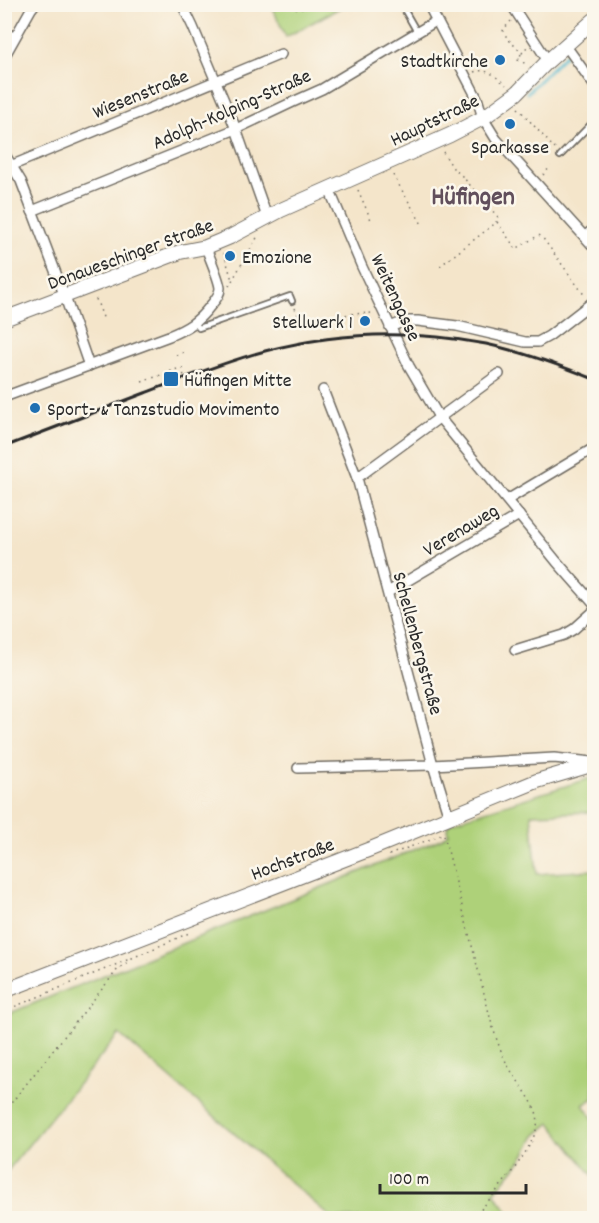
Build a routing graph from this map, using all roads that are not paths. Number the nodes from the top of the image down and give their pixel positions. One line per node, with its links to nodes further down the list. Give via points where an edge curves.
1 (34, 4): 10 (street)
2 (182, 4): 15 (street)
3 (401, 4): 9 (lane)
4 (428, 4): 7 (street)
5 (511, 4): 14 (street)
6 (594, 20): 11 (main road, Hauptstraße)
7 (436, 21): 9 (street, Adolph-Kolping-Straße); 17 (street, via 477,98)
8 (4, 27): 10 (lane)
9 (417, 32): 19 (street, Adolph-Kolping-Straße, via 322,89)
10 (16, 37): 13 (street)
11 (566, 46): 14 (main road, Hauptstraße); 16 (street)
12 (281, 54): 15 (street, Wiesenstraße)
13 (4, 57)
14 (548, 61): 17 (main road, Hauptstraße, via 518,93)
15 (216, 81): 19 (street); 22 (street, Wiesenstraße)
16 (594, 86)
17 (483, 118): 23 (main road, Hauptstraße); 27 (street, via 496,139)
18 (594, 121): 21 (lane)
19 (236, 129): 24 (street, Adolph-Kolping-Straße); 25 (street)
20 (4, 153): 22 (street)
21 (560, 156)
22 (13, 165): 24 (street)
23 (329, 189): 25 (main road, Hauptstraße); 35 (street, Weitengasse)
24 (32, 211): 30 (street)
25 (262, 220): 28 (main road, Donaueschinger Straße)
26 (594, 229): 27 (street)
27 (585, 236): 29 (street)
28 (206, 247): 30 (main road, Donaueschinger Straße, via 180,252); 34 (street, via 219,293)
29 (594, 247)
30 (64, 297): 33 (main road, Donaueschinger Straße); 36 (street)
31 (292, 301): 34 (lane, via 290,296 199,328)
32 (593, 303): 35 (street, via 538,342 418,321)
33 (4, 319)
34 (195, 323): 36 (street)
35 (390, 327): 40 (street, Weitengasse)
36 (89, 366): 39 (street)
37 (499, 374): 40 (street)
38 (323, 390): 42 (street, Schellenbergstraße)
39 (4, 398)
40 (439, 417): 42 (street); 43 (street, Weitengasse)
41 (594, 448): 43 (street)
42 (357, 478): 45 (street, Schellenbergstraße)
43 (507, 500): 44 (street, Weitengasse)
44 (519, 515): 45 (street, Verenaweg); 46 (street, Weitengasse)
45 (388, 592): 50 (street, Schellenbergstraße)
46 (594, 604)
47 (594, 611): 48 (street, via 564,635)
48 (515, 650)
49 (594, 763): 50 (street, Hochstraße, via 554,758); 52 (main road, Hochstraße)
50 (433, 765): 51 (street, Hochstraße); 52 (street, Schellenbergstraße)
51 (298, 768)
52 (446, 818): 53 (main road, Hochstraße)
53 (4, 991)

